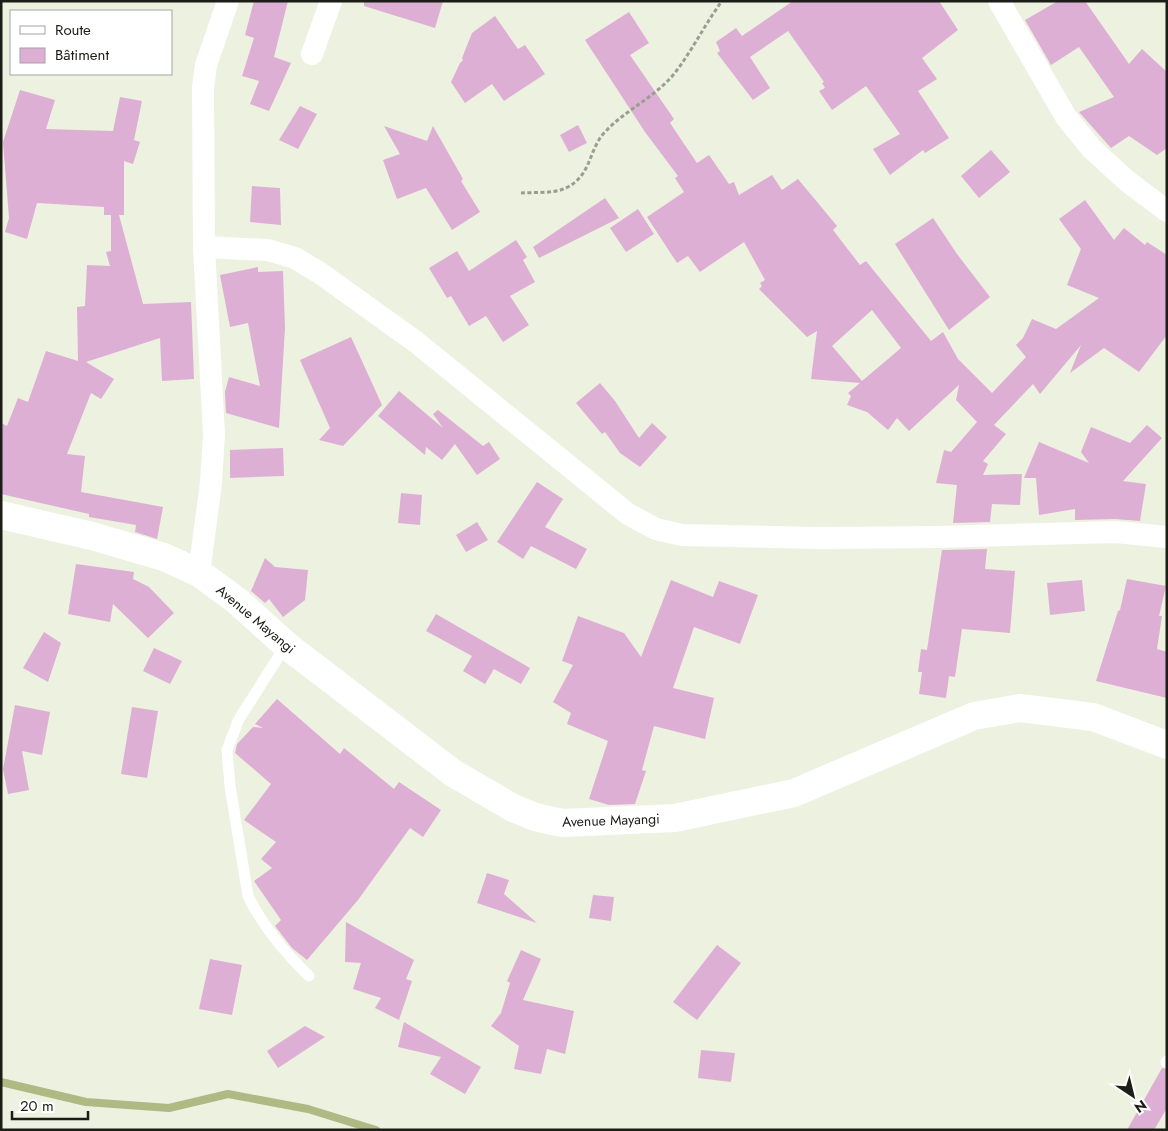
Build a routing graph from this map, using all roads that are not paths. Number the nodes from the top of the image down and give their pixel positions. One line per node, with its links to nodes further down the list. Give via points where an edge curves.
1 (228, 1): 6 (street, via 206,65 203,88)
2 (331, 1): 4 (street)
3 (998, 1): 5 (street, via 1066,117 1126,181)
4 (312, 54)
5 (1167, 211)
6 (204, 247): 8 (street, via 268,250 295,258 320,273 416,342 628,514 656,529 682,535 821,538 1115,532); 9 (street, via 214,434 211,484)
7 (1, 514): 9 (street, Avenue Mayangi, via 164,557)
8 (1167, 537)
9 (198, 573): 10 (street, Avenue Mayangi, via 236,600)
10 (286, 645): 11 (street, Avenue Mayangi, via 452,773 513,808 562,823 675,818 794,793 974,716 1020,708 1093,717); 12 (lane, via 239,719 227,750 248,896 284,950)
11 (1167, 745)
12 (309, 976)

